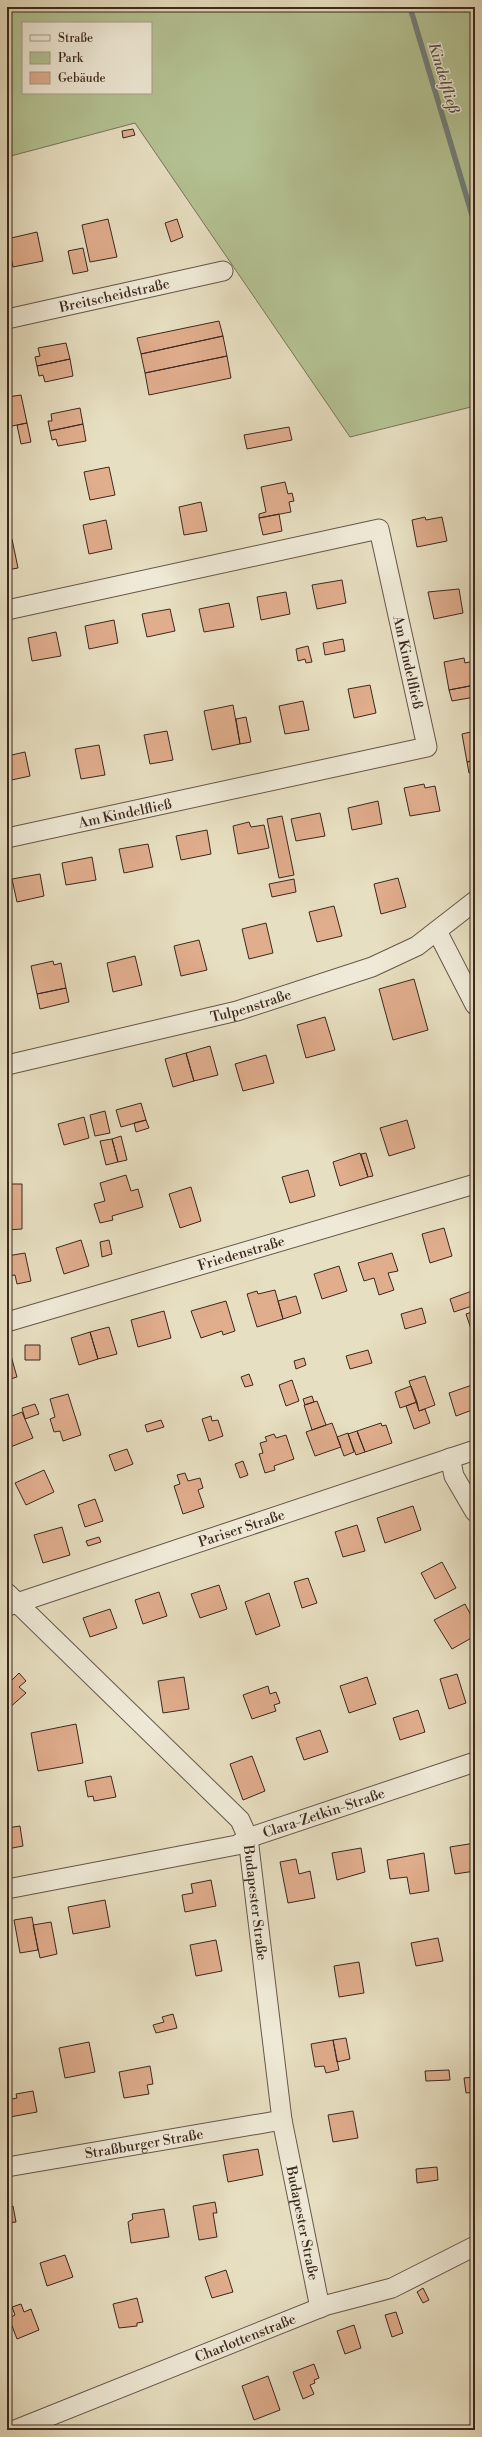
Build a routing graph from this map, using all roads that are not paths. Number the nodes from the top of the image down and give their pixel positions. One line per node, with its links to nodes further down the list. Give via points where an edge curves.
1 (222, 271): 2 (street, Breitscheidstraße)
2 (7, 319)
3 (7, 610): 4 (street, Am Kindelfließ, via 379,529 427,747)
4 (7, 838)
5 (475, 901): 6 (street, Tulpenstraße)
6 (437, 931): 7 (street); 8 (street, Tulpenstraße, via 417,946 372,967 237,1010)
7 (475, 1005)
8 (8, 1059)
9 (475, 1184): 10 (street, Friedenstraße)
10 (7, 1322)
11 (475, 1450): 12 (street, Pariser Straße)
12 (450, 1458): 13 (street, via 454,1476); 14 (street, Pariser Straße)
13 (475, 1512)
14 (11, 1601): 16 (street, Budapester Straße, via 240,1820)
15 (475, 1762): 16 (street, Clara-Zetkin-Straße)
16 (248, 1838): 17 (street, Clara-Zetkin-Straße, via 237,1845); 18 (street, Budapester Straße)
17 (7, 1889)
18 (282, 2120): 19 (street, Straßburger Straße); 21 (street, Budapester Straße)
19 (7, 2167)
20 (475, 2246): 21 (street, Charlottenstraße, via 392,2288)
21 (320, 2308): 22 (street, Charlottenstraße)
22 (15, 2430)

